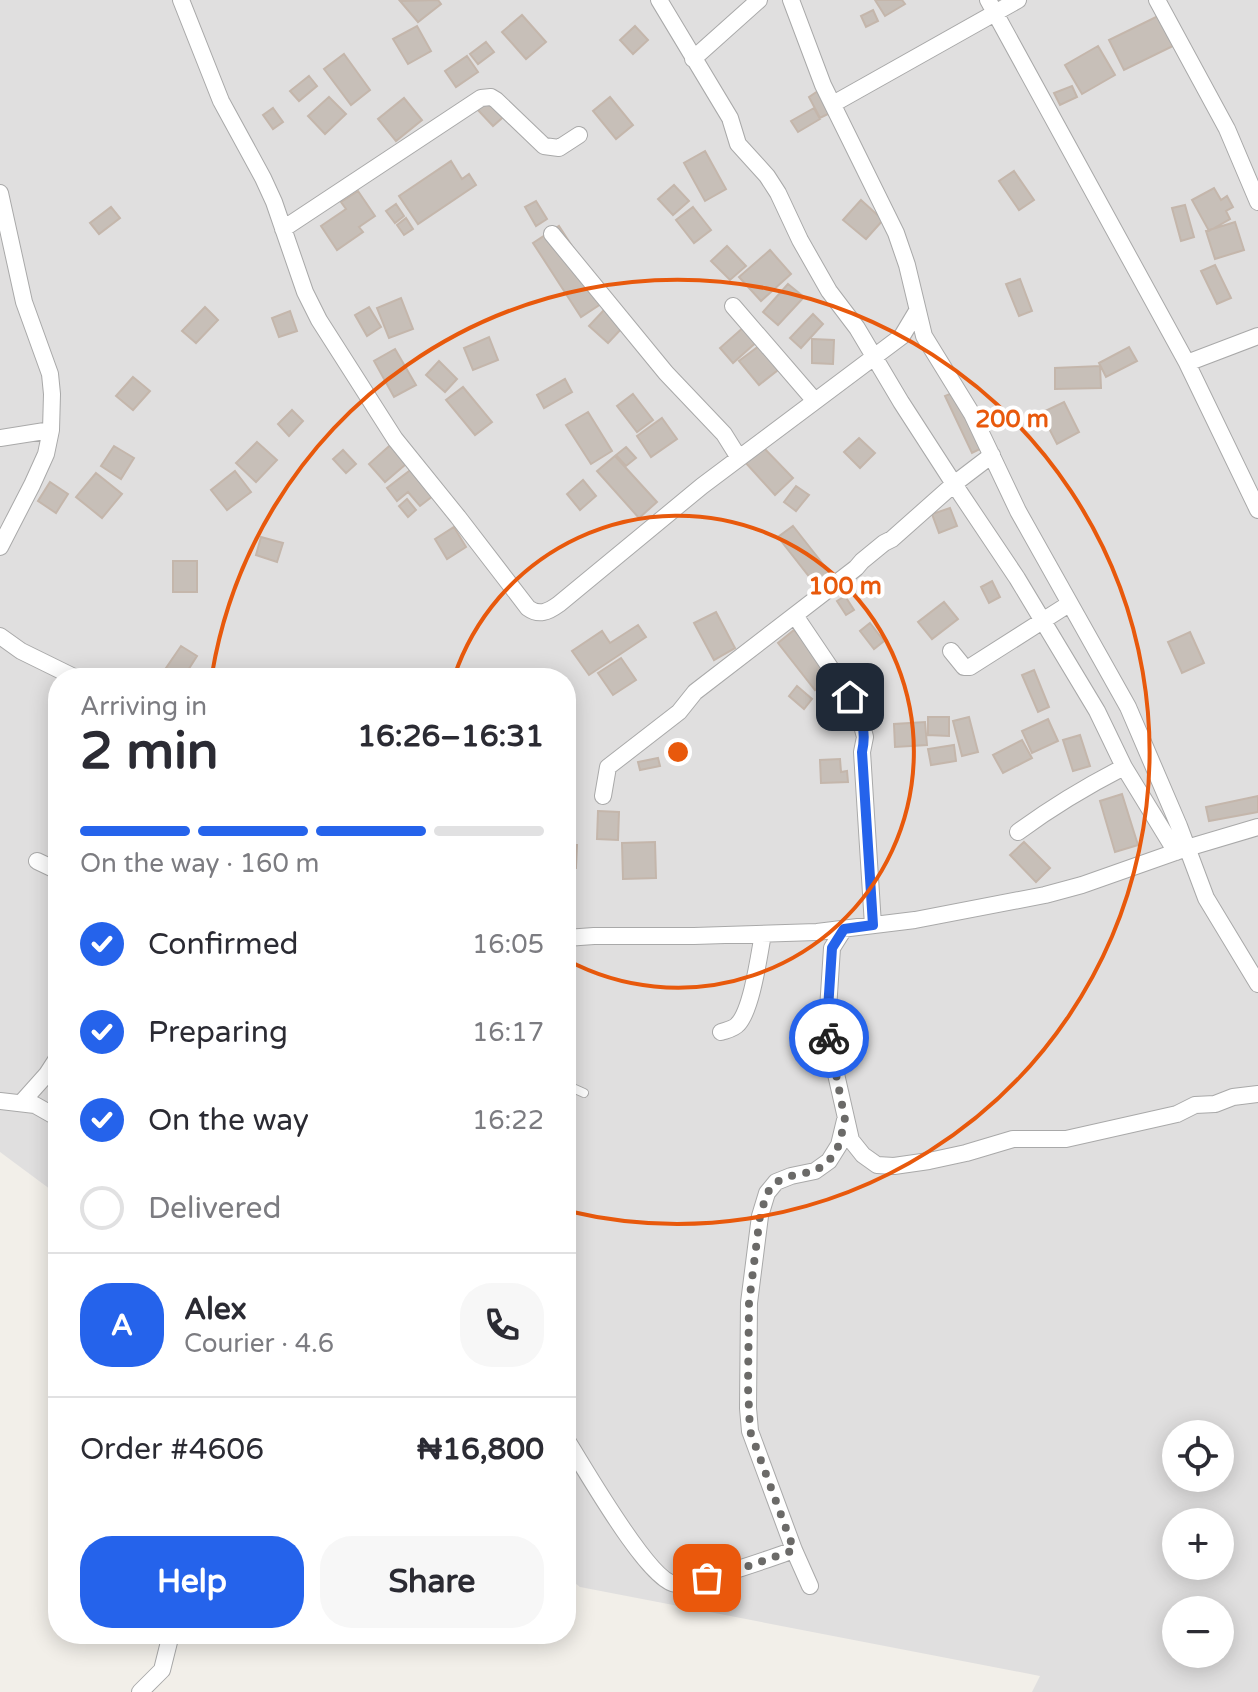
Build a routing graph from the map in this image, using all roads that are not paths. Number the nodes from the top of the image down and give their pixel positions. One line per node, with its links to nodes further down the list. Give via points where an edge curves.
1 (181, 0): 13 (street, via 221,101 263,178)
2 (659, 0): 8 (street)
3 (759, 0): 8 (street)
4 (791, 0): 9 (street)
5 (1018, 0): 7 (street)
6 (1157, 0): 12 (street, via 1227,129)
7 (991, 6): 9 (street); 21 (street)
8 (693, 59): 20 (street, via 730,118 738,144 778,193 818,273)
9 (833, 104): 16 (street, via 896,233)
10 (579, 135): 13 (street, via 559,148 544,146 496,100 481,98)
11 (0, 193): 23 (street, via 24,302 50,374)
12 (1258, 202)
13 (283, 229): 26 (street, via 305,292 395,439 532,611 547,612 559,604)
14 (552, 234): 26 (street)
15 (733, 306): 22 (street)
16 (917, 311): 17 (street); 18 (street)
17 (902, 336): 18 (street); 20 (street)
18 (924, 336): 25 (street)
19 (1258, 336): 21 (street)
20 (875, 356): 22 (street); 27 (street)
21 (1187, 363): 28 (street)
22 (815, 401): 26 (street)
23 (51, 430): 24 (street); 29 (street, via 46,454)
24 (0, 438)
25 (992, 455): 27 (street); 30 (street)
26 (739, 458)
27 (954, 484): 31 (street); 32 (street)
28 (1258, 510)
29 (0, 547)
30 (1069, 604): 32 (street); 40 (street, via 1145,743)
31 (796, 617): 37 (street, via 695,692 679,712 608,767); 43 (street, via 863,725)
32 (1043, 620): 34 (street, via 970,667); 36 (street)
33 (0, 636): 35 (street)
34 (951, 651)
35 (56, 668)
36 (1124, 767): 39 (street); 40 (street)
37 (603, 796)
38 (1258, 827): 40 (street)
39 (1018, 832)
40 (1182, 850): 43 (street, via 1045,895); 49 (street)
41 (37, 861): 42 (street)
42 (48, 866)
43 (873, 925): 44 (street)
44 (844, 929): 45 (street); 48 (street)
45 (817, 932): 46 (street); 48 (street)
46 (763, 934): 47 (street); 50 (street, via 743,1017)
47 (576, 937)
48 (832, 948): 58 (street, via 827,1025)
49 (1258, 984)
50 (721, 1032)
51 (48, 1072): 56 (street)
52 (576, 1089): 53 (lane)
53 (584, 1093)
54 (1258, 1094): 58 (street, via 1066,1139 1013,1139 894,1166 877,1165 863,1155)
55 (0, 1101): 56 (street)
56 (22, 1102): 57 (street)
57 (48, 1112)
58 (845, 1120): 60 (street, via 829,1161 815,1171 776,1182 767,1193 749,1303 750,1431)
59 (576, 1455): 60 (street, via 634,1547 672,1584 729,1573)
60 (794, 1550): 61 (street)
61 (810, 1586)
62 (168, 1644): 63 (street, via 162,1670)
63 (140, 1692)

